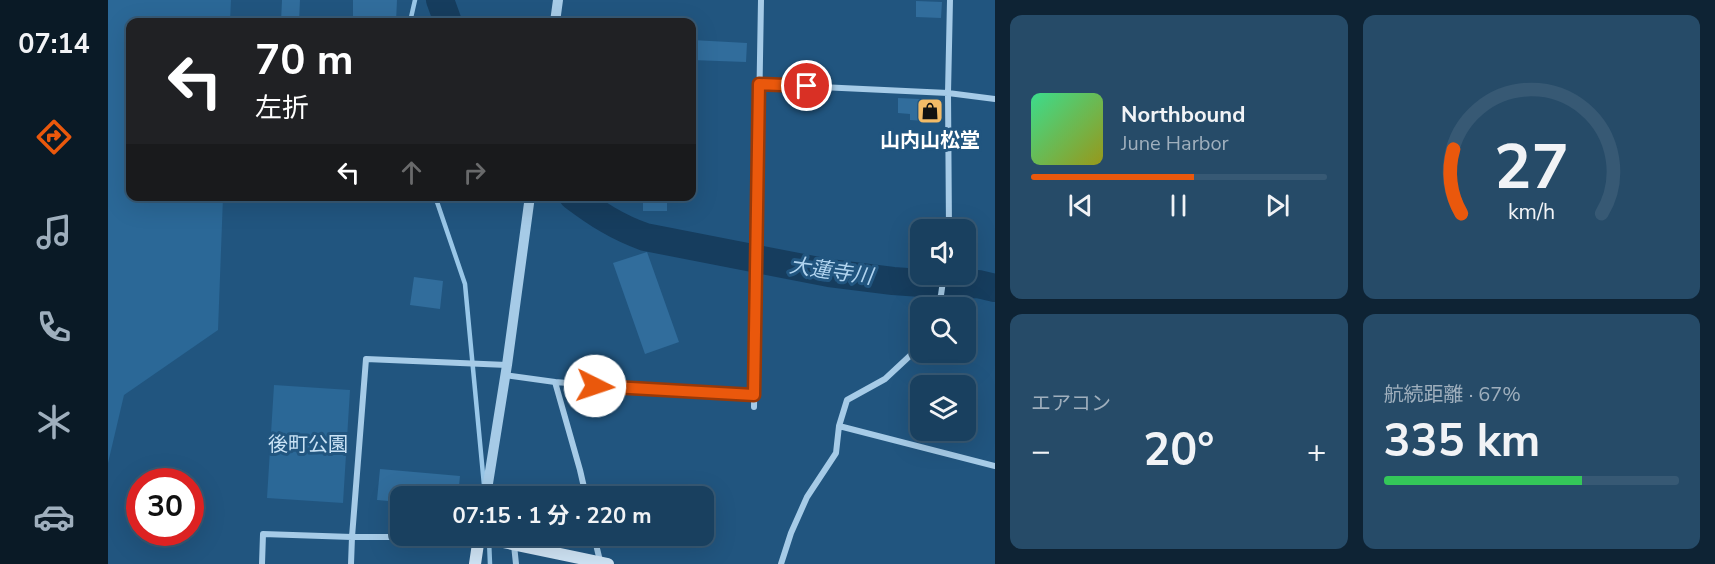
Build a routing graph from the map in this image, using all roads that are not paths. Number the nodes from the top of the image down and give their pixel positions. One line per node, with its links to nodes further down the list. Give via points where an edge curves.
1 (558, 0): 4 (street)
2 (761, 0): 5 (street)
3 (950, 0): 6 (street)
4 (556, 18)
5 (759, 84): 6 (street); 13 (street)
6 (948, 93): 7 (street); 9 (street)
7 (995, 99)
8 (529, 201): 11 (street)
9 (949, 219)
10 (910, 356): 15 (street, via 885,379 847,400)
11 (506, 370): 12 (street); 17 (street); 19 (street, via 366,359)
12 (555, 382): 13 (street); 18 (street)
13 (754, 395): 14 (street)
14 (754, 407)
15 (839, 426): 16 (street); 30 (street, via 836,453 807,496)
16 (995, 466)
17 (488, 486)
18 (584, 486)
19 (352, 537): 20 (street); 26 (street, via 263,534); 27 (street)
20 (390, 537)
21 (478, 546): 28 (main road)
22 (514, 546): 29 (street)
23 (523, 546): 25 (main road)
24 (598, 546): 25 (street)
25 (604, 563)
26 (262, 564)
27 (351, 564)
28 (475, 564)
29 (516, 564)
30 (781, 564)

